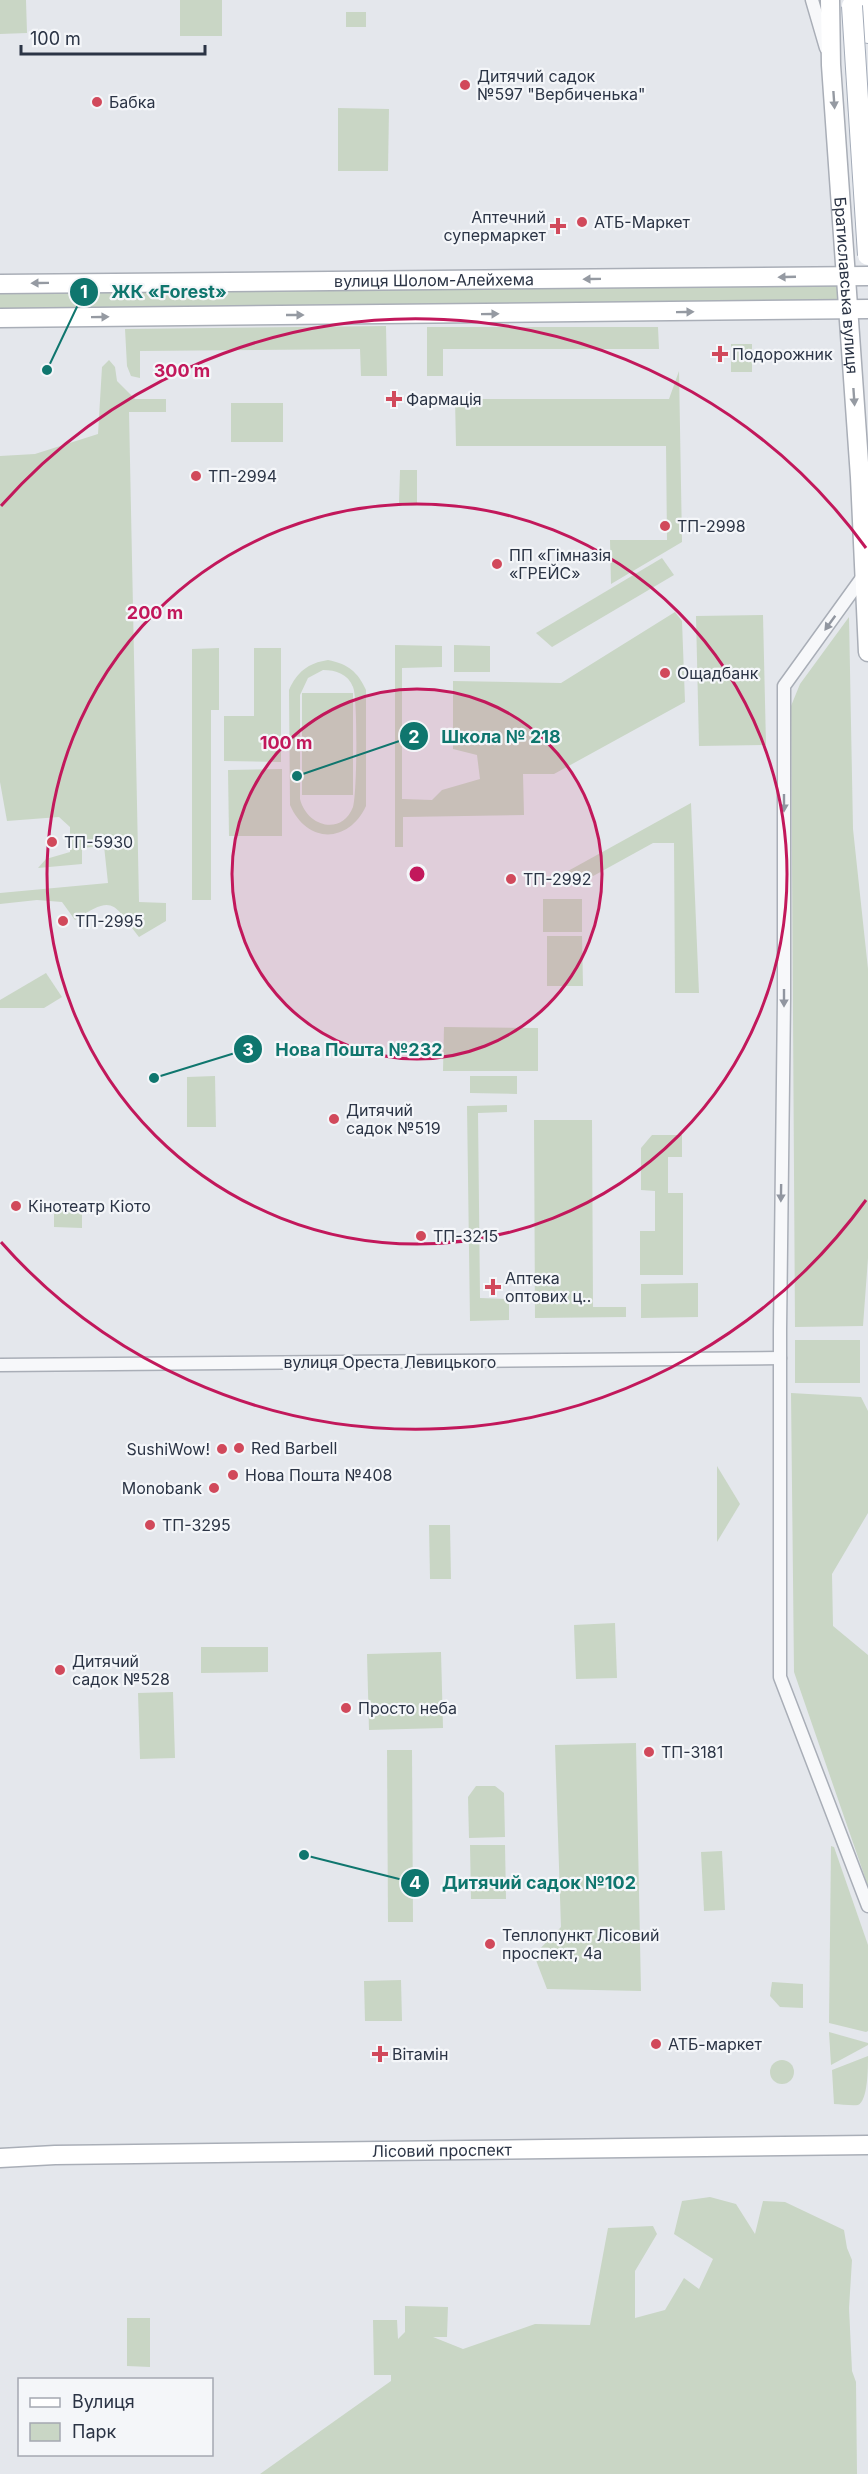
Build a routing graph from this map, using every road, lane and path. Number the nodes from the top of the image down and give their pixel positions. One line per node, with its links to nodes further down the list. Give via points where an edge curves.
1 (812, 0): 5 (street, Братиславська вулиця)
2 (830, 0): 5 (street, Братиславська вулиця)
3 (859, 3): 4 (main road, Братиславська вулиця); 8 (main road, Братиславська вулиця, bridge)
4 (868, 33)
5 (831, 65): 6 (street, Братиславська вулиця, one-way to 6)
6 (843, 229): 7 (street, via 854,239); 9 (street, Братиславська вулиця)
7 (868, 243)
8 (868, 255)
9 (846, 276): 10 (street, вулиця Шолом-Алейхема); 11 (street, вулиця Шолом-Алейхема, one-way to 11); 12 (street, Братиславська вулиця)
10 (868, 276)
11 (0, 284)
12 (848, 309): 13 (street, вулиця Шолом-Алейхема); 14 (street, вулиця Шолом-Алейхема, one-way to 12); 16 (street, Братиславська вулиця)
13 (868, 309)
14 (0, 318)
15 (868, 344): 16 (street, via 854,352)
16 (851, 362): 17 (street, Братиславська вулиця, one-way to 17)
17 (864, 575): 18 (street, Братиславська вулиця); 19 (street, one-way to 19, via 784,686)
18 (868, 652)
19 (780, 1358): 20 (street, вулиця Ореста Левицького); 21 (street, via 780,1677)
20 (0, 1365)
21 (868, 1906)
22 (868, 2145): 23 (street, Лісовий проспект)
23 (6, 2156)

